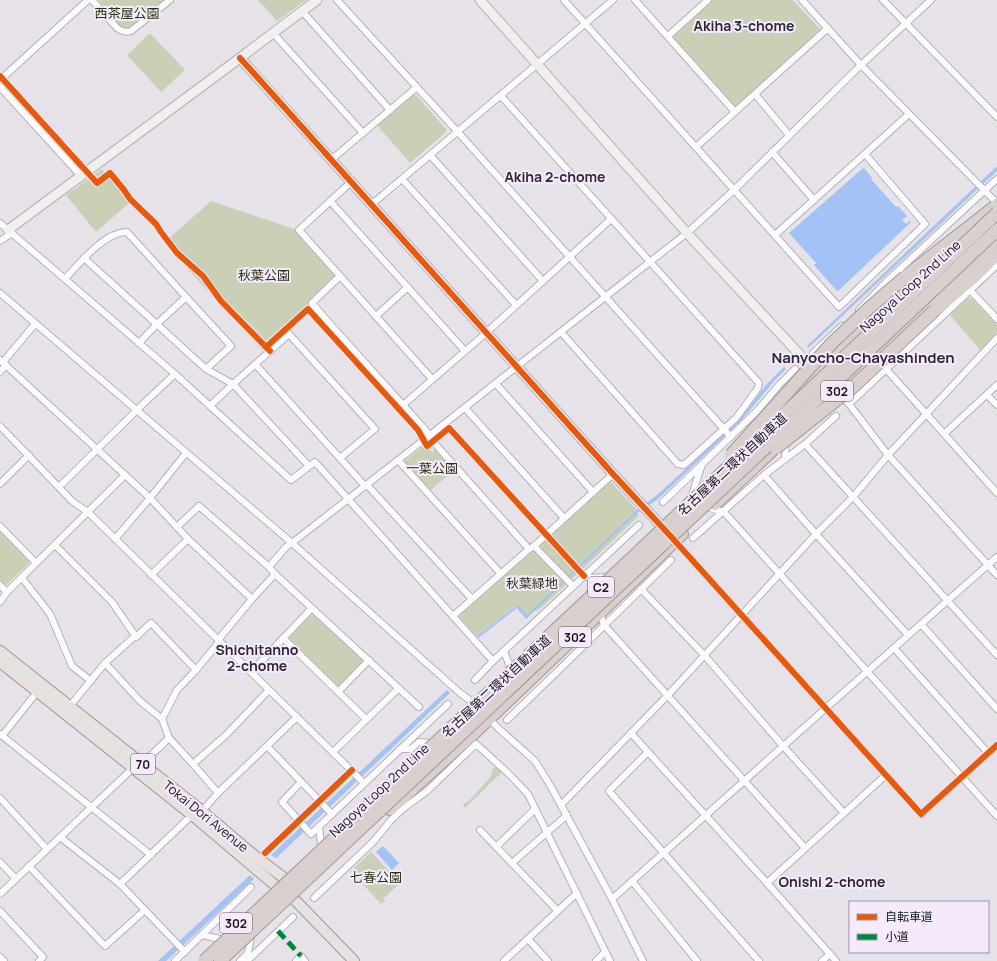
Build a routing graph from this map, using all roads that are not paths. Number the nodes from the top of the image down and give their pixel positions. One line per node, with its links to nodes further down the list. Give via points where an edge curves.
1 (88, 0): 23 (street)
2 (92, 0): 3 (street, via 117,28 127,32)
3 (170, 0)
4 (317, 0): 14 (street)
5 (338, 0): 25 (street)
6 (480, 0): 21 (street)
7 (564, 0): 15 (street)
8 (613, 0): 15 (street)
9 (635, 0): 19 (street)
10 (708, 0): 19 (street)
11 (802, 0): 17 (street)
12 (883, 0): 16 (street)
13 (931, 0): 16 (street)
14 (302, 11): 18 (street); 28 (street)
15 (585, 24): 21 (street); 35 (street)
16 (905, 24): 22 (street); 31 (street)
17 (828, 28): 22 (street); 26 (street)
18 (273, 33): 20 (street); 33 (street)
19 (668, 36): 29 (street)
20 (240, 58): 39 (street); 40 (street)
21 (538, 65): 27 (street); 55 (street)
22 (861, 65): 30 (street); 34 (street)
23 (0, 80)
24 (0, 87): 40 (street)
25 (417, 87): 28 (street); 32 (street)
26 (755, 94): 29 (street); 34 (street)
27 (501, 96): 32 (street); 51 (street)
28 (390, 110): 33 (street)
29 (735, 112): 35 (street)
30 (909, 114): 37 (street); 44 (street)
31 (997, 117)
32 (457, 131): 38 (street); 60 (street)
33 (363, 133): 39 (street)
34 (789, 135): 36 (street)
35 (696, 147): 45 (street)
36 (772, 152): 45 (street); 46 (street)
37 (864, 154): 46 (street); 56 (street, via 925,224 839,307)
38 (430, 155): 41 (street); 66 (street)
39 (331, 160): 43 (street)
40 (80, 176): 54 (street)
41 (402, 178): 49 (street); 72 (street)
42 (997, 179): 44 (street)
43 (351, 182): 47 (street); 49 (street)
44 (984, 189): 48 (street); 73 (street)
45 (734, 190): 55 (street); 56 (street)
46 (814, 200): 56 (street)
47 (330, 201): 64 (street, via 299,230); 67 (street)
48 (996, 204): 78 (highway, Nagoya Loop 2nd Line / 302, via 930,269); 151 (highway, bridge, via 905,277 832,343)
49 (372, 205): 80 (street)
50 (997, 213): 151 (highway, 名古屋第二環状自動車道 / C2, bridge)
51 (612, 219): 60 (street); 62 (street)
52 (0, 223): 54 (street)
53 (997, 230): 146 (highway, 名古屋第二環状自動車道 / C2, bridge)
54 (10, 231): 58 (street); 65 (street)
55 (688, 233): 62 (street); 93 (street)
56 (775, 235)
57 (997, 239): 98 (highway, Nagoya Loop 2nd Line / 302)
58 (0, 242)
59 (997, 254): 146 (highway, bridge, via 854,386)
60 (569, 257): 66 (street); 70 (street)
61 (84, 258): 65 (street); 71 (street, via 102,242 120,232 127,232); 77 (street)
62 (650, 261): 70 (street); 111 (street, via 759,383)
63 (997, 265): 68 (street)
64 (340, 276): 74 (street); 101 (street, via 312,303)
65 (64, 279): 82 (street)
66 (543, 281): 72 (street)
67 (408, 287): 74 (street); 83 (street)
68 (970, 290): 75 (street); 90 (street)
69 (0, 293): 76 (street)
70 (605, 296): 79 (street); 111 (street)
71 (186, 297): 77 (street); 88 (street, via 232,346)
72 (516, 305): 80 (street)
73 (858, 311): 78 (street); 84 (street)
74 (376, 316): 94 (street)
75 (997, 320)
76 (35, 324): 85 (street); 105 (street)
77 (157, 324): 82 (street); 88 (street)
78 (858, 331): 93 (highway, Nagoya Loop 2nd Line / 302)
79 (560, 332): 87 (street); 111 (street, via 678,464 684,465)
80 (486, 333): 83 (street); 87 (street)
81 (997, 338): 108 (street)
82 (139, 343): 92 (street)
83 (465, 351): 94 (street)
84 (812, 353)
85 (3, 362): 91 (street); 116 (street)
86 (256, 364): 95 (street); 120 (street); 120 (street, via 289,334 375,429)
87 (517, 367): 96 (street); 125 (street)
88 (206, 369): 95 (street)
89 (795, 369): 106 (street)
90 (886, 369): 100 (street); 108 (street)
91 (0, 372)
92 (175, 374): 103 (street); 105 (street)
93 (817, 374): 98 (street); 107 (highway, Nagoya Loop 2nd Line / 302)
94 (432, 379): 101 (street)
95 (233, 384): 103 (street); 124 (street)
96 (496, 384): 104 (street); 131 (street)
97 (997, 385): 99 (street)
98 (835, 392): 100 (street); 114 (highway, Nagoya Loop 2nd Line / 302)
99 (987, 395): 102 (street); 112 (street)
100 (849, 404): 119 (street)
101 (403, 405): 113 (street)
102 (997, 405)
103 (210, 406): 124 (street, via 291,480)
104 (465, 408): 113 (street); 141 (street)
105 (136, 410): 116 (street); 117 (street)
106 (757, 411): 107 (street); 111 (street)
107 (776, 414): 133 (highway, Nagoya Loop 2nd Line / 302)
108 (926, 414): 112 (street); 119 (street)
109 (836, 416): 115 (street)
110 (0, 426): 118 (street)
111 (727, 432): 123 (street)
112 (944, 434): 132 (street)
113 (430, 435): 122 (street); 155 (street, via 436,445)
114 (786, 437): 121 (street); 138 (highway, Nagoya Loop 2nd Line / 302)
115 (805, 444): 121 (street); 134 (street)
116 (97, 449): 126 (street); 130 (street)
117 (186, 453): 135 (street); 153 (street)
118 (29, 455): 128 (street); 130 (street)
119 (888, 455): 134 (street); 159 (street)
120 (340, 458): 129 (street)
121 (785, 459): 127 (street)
122 (398, 460): 129 (street); 162 (street)
123 (703, 463): 133 (street); 137 (street)
124 (309, 466): 136 (street, via 315,462)
125 (613, 474): 131 (street); 142 (street)
126 (125, 475): 135 (street); 139 (street)
127 (764, 475): 140 (street); 147 (street)
128 (0, 484)
129 (366, 485): 136 (street); 174 (street)
130 (59, 487): 139 (street, via 73,502)
131 (593, 492): 141 (street)
132 (997, 493)
133 (692, 495): 142 (highway, Nagoya Loop 2nd Line / 302)
134 (853, 497): 147 (street); 175 (street)
135 (150, 498): 145 (street); 150 (street)
136 (348, 499): 153 (street); 180 (street)
137 (663, 502)
138 (710, 508): 140 (street); 152 (highway, Nagoya Loop 2nd Line / 302)
139 (88, 512): 150 (street); 154 (street)
140 (724, 512): 149 (street); 163 (street)
141 (564, 518): 155 (street)
142 (660, 524): 152 (street); 167 (highway, Nagoya Loop 2nd Line / 302)
143 (0, 526): 158 (street)
144 (639, 526): 166 (street)
145 (177, 527): 148 (street); 160 (street, via 199,506)
146 (680, 528): 292 (highway, 名古屋第二環状自動車道 / C2, bridge)
147 (816, 534): 163 (street); 183 (street)
148 (188, 538): 164 (street); 173 (street)
149 (693, 538)
150 (115, 539): 164 (street)
151 (652, 539): 291 (highway, 名古屋第二環状自動車道 / C2, bridge)
152 (675, 541): 178 (highway, Nagoya Loop 2nd Line / 302); 179 (street)
153 (292, 543): 160 (street, via 286,546); 209 (street, via 455,689)
154 (55, 545): 158 (street); 184 (street, via 112,602)
155 (532, 547): 162 (street); 169 (street)
156 (997, 557): 159 (street)
157 (671, 560): 171 (street)
158 (36, 564): 168 (street)
159 (988, 566): 165 (street); 175 (street)
160 (269, 567): 161 (street)
161 (275, 574): 173 (street); 177 (street)
162 (501, 574): 174 (street)
163 (780, 574): 179 (street); 200 (street)
164 (151, 575): 186 (street)
165 (997, 575)
166 (584, 576): 167 (street); 169 (street)
167 (604, 577): 198 (highway, Nagoya Loop 2nd Line / 302)
168 (22, 578): 172 (street); 203 (street, via 50,614 72,666)
169 (571, 584): 189 (street)
170 (0, 585): 172 (street)
171 (641, 588): 182 (street); 190 (street)
172 (7, 592): 176 (street)
173 (252, 599): 186 (street)
174 (472, 599): 180 (street)
175 (947, 601): 181 (street); 191 (street)
176 (0, 602)
177 (312, 608): 185 (street); 192 (street)
178 (600, 613): 182 (street); 196 (highway, Nagoya Loop 2nd Line / 302)
179 (742, 615): 190 (street); 213 (street)
180 (453, 616): 193 (street)
181 (921, 624): 183 (street); 214 (street)
182 (604, 625): 197 (street); 208 (street)
183 (908, 635): 187 (street)
184 (135, 636): 195 (street); 199 (street, via 151,623)
185 (283, 638): 201 (street); 207 (street)
186 (219, 641): 199 (street); 201 (street)
187 (894, 648): 200 (street); 230 (street)
188 (0, 651): 211 (main road, Tokai Dori Avenue / 70)
189 (504, 651): 193 (street); 198 (street)
190 (705, 656): 208 (street); 226 (street)
191 (997, 656)
192 (369, 660): 204 (street); 207 (street)
193 (493, 661): 202 (street)
194 (0, 662): 206 (main road, Tokai Dori Avenue / 70)
195 (105, 663): 203 (street); 216 (street, via 140,701)
196 (544, 666): 197 (street); 217 (highway, Nagoya Loop 2nd Line / 302)
197 (563, 666): 219 (street)
198 (510, 667): 209 (highway, Nagoya Loop 2nd Line / 302)
199 (196, 670): 216 (street, via 177,690)
200 (867, 671): 213 (street); 234 (street)
201 (251, 672): 205 (street)
202 (475, 680)
203 (91, 681): 211 (street)
204 (399, 688): 212 (street); 218 (street)
205 (269, 690): 215 (street); 231 (street, via 226,735)
206 (37, 692): 221 (street); 232 (main road, Tokai Dori Avenue / 70)
207 (338, 692): 218 (street)
208 (668, 695): 220 (street); 235 (street)
209 (474, 702): 217 (street); 223 (highway, Nagoya Loop 2nd Line / 302)
210 (448, 704): 227 (street)
211 (70, 706): 232 (main road, Tokai Dori Avenue / 70)
212 (419, 707)
213 (826, 708): 226 (street); 233 (street)
214 (997, 709)
215 (297, 717): 225 (street); 228 (street)
216 (162, 719): 222 (street)
217 (489, 719): 240 (highway, Nagoya Loop 2nd Line / 302); 241 (street, via 535,762)
218 (366, 720): 228 (street)
219 (507, 720)
220 (631, 733): 229 (street); 241 (street)
221 (1, 735): 242 (street)
222 (169, 738): 231 (street); 232 (street)
223 (430, 743): 227 (street, via 419,742 411,749); 255 (highway, Nagoya Loop 2nd Line / 302)
224 (997, 745): 230 (street)
225 (267, 746): 237 (street); 238 (street)
226 (783, 746): 235 (street); 246 (street)
227 (400, 749): 236 (street)
228 (333, 752): 236 (street)
229 (648, 752): 248 (street); 259 (street, via 609,791)
230 (988, 753): 234 (street)
231 (193, 764): 238 (street)
232 (137, 766): 242 (street); 245 (main road, Tokai Dori Avenue / 70)
233 (886, 775): 234 (street, via 921,814); 246 (street)
234 (962, 777): 249 (street)
235 (744, 780): 248 (street); 257 (street)
236 (363, 781): 244 (street)
237 (301, 782): 244 (street); 251 (street, via 282,802 311,834)
238 (218, 793): 245 (street)
239 (0, 798): 258 (street)
240 (405, 801): 243 (street, via 427,791 476,744 528,794); 250 (highway, Nagoya Loop 2nd Line / 302)
241 (561, 805): 247 (street)
242 (91, 807): 254 (street); 260 (street)
243 (535, 809): 253 (street); 256 (street)
244 (330, 812): 251 (street)
245 (197, 813): 260 (street); 266 (main road, Tokai Dori Avenue / 70)
246 (844, 813): 257 (street)
247 (567, 815): 253 (street); 274 (street)
248 (705, 815): 259 (street); 267 (street)
249 (997, 816)
250 (387, 817): 266 (highway, via 338,837); 272 (highway, Nagoya Loop 2nd Line / 302); 273 (street, via 373,842)
251 (320, 826): 255 (street)
252 (480, 830): 256 (street)
253 (547, 833): 262 (street); 270 (street)
254 (60, 837): 258 (street); 268 (street)
255 (320, 844): 266 (highway, Nagoya Loop 2nd Line / 302)
256 (496, 847): 262 (street)
257 (805, 848): 267 (street)
258 (47, 849): 263 (street)
259 (663, 853): 265 (street); 305 (street)
260 (151, 855): 268 (street)
261 (0, 862): 264 (street)
262 (512, 863): 277 (street)
263 (29, 866): 264 (street); 275 (street, via 105,946)
264 (16, 879): 271 (street)
265 (632, 881): 274 (street); 304 (street)
266 (282, 882): 272 (main road, Tokai Dori Avenue / 70); 281 (highway, Nagoya Loop 2nd Line / 302)
267 (767, 883): 285 (street)
268 (120, 884): 275 (street)
269 (251, 887): 279 (street)
270 (577, 893): 277 (street); 284 (street)
271 (0, 894)
272 (292, 897): 280 (highway, Nagoya Loop 2nd Line / 302); 291 (highway, via 278,901 234,943); 298 (main road, Tokai Dori Avenue / 70)
273 (314, 898)
274 (612, 899): 303 (street)
275 (145, 910): 283 (street)
276 (0, 911): 288 (street, via 43,957)
277 (558, 911): 282 (street)
278 (293, 917): 295 (street)
279 (202, 935): 281 (street); 283 (street)
280 (251, 937): 293 (highway, Nagoya Loop 2nd Line / 302); 294 (street, via 248,953)
281 (220, 939): 290 (highway, Nagoya Loop 2nd Line / 302)
282 (528, 939): 299 (street); 300 (street)
283 (183, 950): 289 (street)
284 (605, 952): 301 (street); 302 (street)
285 (830, 954): 306 (street); 307 (street)
286 (0, 956): 287 (street)
287 (4, 961)
288 (39, 961)
289 (175, 961)
290 (197, 961)
291 (205, 961)
292 (220, 961)
293 (226, 961)
294 (240, 961)
295 (246, 961)
296 (296, 961): 297 (street, via 301,956)
297 (305, 961)
298 (354, 961)
299 (504, 961)
300 (548, 961)
301 (596, 961)
302 (610, 961)
303 (643, 961)
304 (698, 961)
305 (759, 961)
306 (822, 961)
307 (836, 961)

